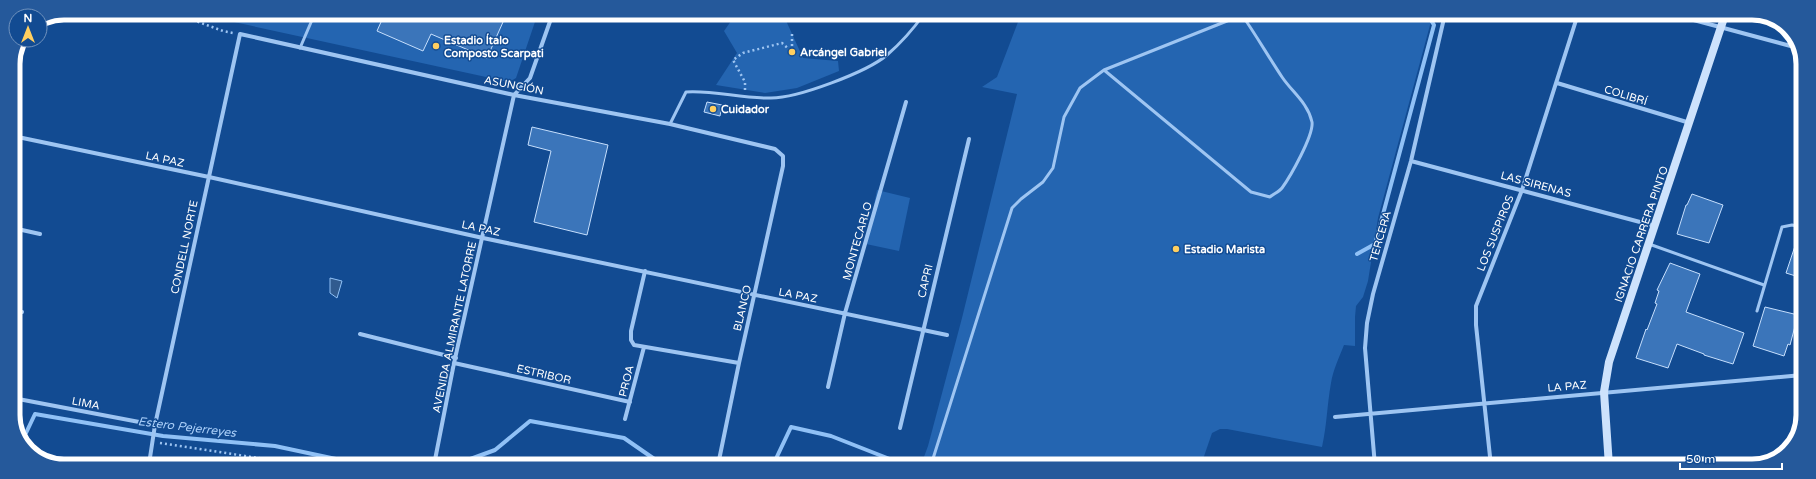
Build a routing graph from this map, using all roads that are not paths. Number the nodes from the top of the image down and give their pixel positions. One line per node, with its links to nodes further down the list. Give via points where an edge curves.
1 (312, 20): 13 (lane)
2 (551, 20): 16 (street, via 530,78)
3 (920, 20): 19 (lane, via 886,56 834,82 799,94 772,98 686,92)
4 (1227, 20): 14 (lane)
5 (1246, 20): 14 (lane, via 1282,78 1308,110 1312,124 1298,161 1281,189 1270,197 1251,192)
6 (1444, 20): 23 (street, TERCERA)
7 (1576, 20): 15 (street, LOS SUSPIROS)
8 (1693, 20): 10 (street)
9 (1723, 20): 10 (street, IGNACIO CARRERA PINTO)
10 (1721, 28): 12 (street); 18 (street, IGNACIO CARRERA PINTO)
11 (240, 34): 13 (street, ASUNCIÓN); 24 (street, CONDELL NORTE)
12 (1793, 47)
13 (300, 48): 16 (street, ASUNCIÓN)
14 (1104, 70): 58 (lane, via 1080,88 1064,117 1053,168 1043,182 1012,208)
15 (1557, 83): 18 (street, COLIBRÍ); 25 (street, LOS SUSPIROS)
16 (514, 95): 19 (street, ASUNCIÓN); 30 (street, AVENIDA ALMIRANTE LATORRE)
17 (906, 102): 36 (street, MONTECARLO)
18 (1690, 123): 26 (street, IGNACIO CARRERA PINTO)
19 (670, 124): 22 (street, ASUNCIÓN, via 775,149)
20 (20, 137): 24 (street, LA PAZ)
21 (969, 139): 37 (street, CAPRI)
22 (783, 156): 34 (street, BLANCO)
23 (1411, 160): 25 (street, LAS SIRENAS); 50 (street, TERCERA, via 1367,323 1365,348)
24 (209, 177): 30 (street, LA PAZ); 53 (street, CONDELL NORTE)
25 (1522, 190): 26 (street, LAS SIRENAS); 49 (street, LOS SUSPIROS, via 1476,306)
26 (1656, 226): 31 (street, IGNACIO CARRERA PINTO)
27 (1796, 226): 33 (lane, via 1782,227)
28 (20, 230): 29 (street)
29 (40, 234)
30 (483, 238): 32 (street, LA PAZ); 41 (street, AVENIDA ALMIRANTE LATORRE)
31 (1649, 244): 33 (lane); 46 (street, IGNACIO CARRERA PINTO, via 1609,362)
32 (646, 271): 34 (street, LA PAZ); 40 (street, via 631,331 634,345)
33 (1764, 285): 35 (lane)
34 (755, 296): 36 (street, LA PAZ); 43 (street, BLANCO)
35 (1757, 311)
36 (846, 313): 37 (street, LA PAZ); 45 (street, MONTECARLO)
37 (923, 330): 39 (street, LA PAZ); 54 (street, CAPRI)
38 (360, 334): 41 (street)
39 (947, 335)
40 (644, 347): 43 (street); 48 (street, PROA)
41 (456, 358): 42 (street, AVENIDA ALMIRANTE LATORRE)
42 (454, 363): 48 (street, ESTRIBOR); 56 (street, AVENIDA ALMIRANTE LATORRE)
43 (739, 363): 57 (street, BLANCO)
44 (1796, 374): 46 (street, LA PAZ)
45 (828, 387)
46 (1604, 392): 49 (street, LA PAZ); 61 (street, IGNACIO CARRERA PINTO)
47 (20, 399): 53 (street, LIMA)
48 (630, 402): 52 (street, PROA)
49 (1485, 403): 50 (street, LA PAZ); 60 (street, LOS SUSPIROS)
50 (1371, 414): 51 (street, LA PAZ); 59 (street, TERCERA)
51 (1335, 417)
52 (625, 419)
53 (155, 427): 55 (street, CONDELL NORTE)
54 (900, 428)
55 (150, 459)
56 (435, 459)
57 (719, 459)
58 (933, 459)
59 (1374, 459)
60 (1490, 459)
61 (1609, 459)

